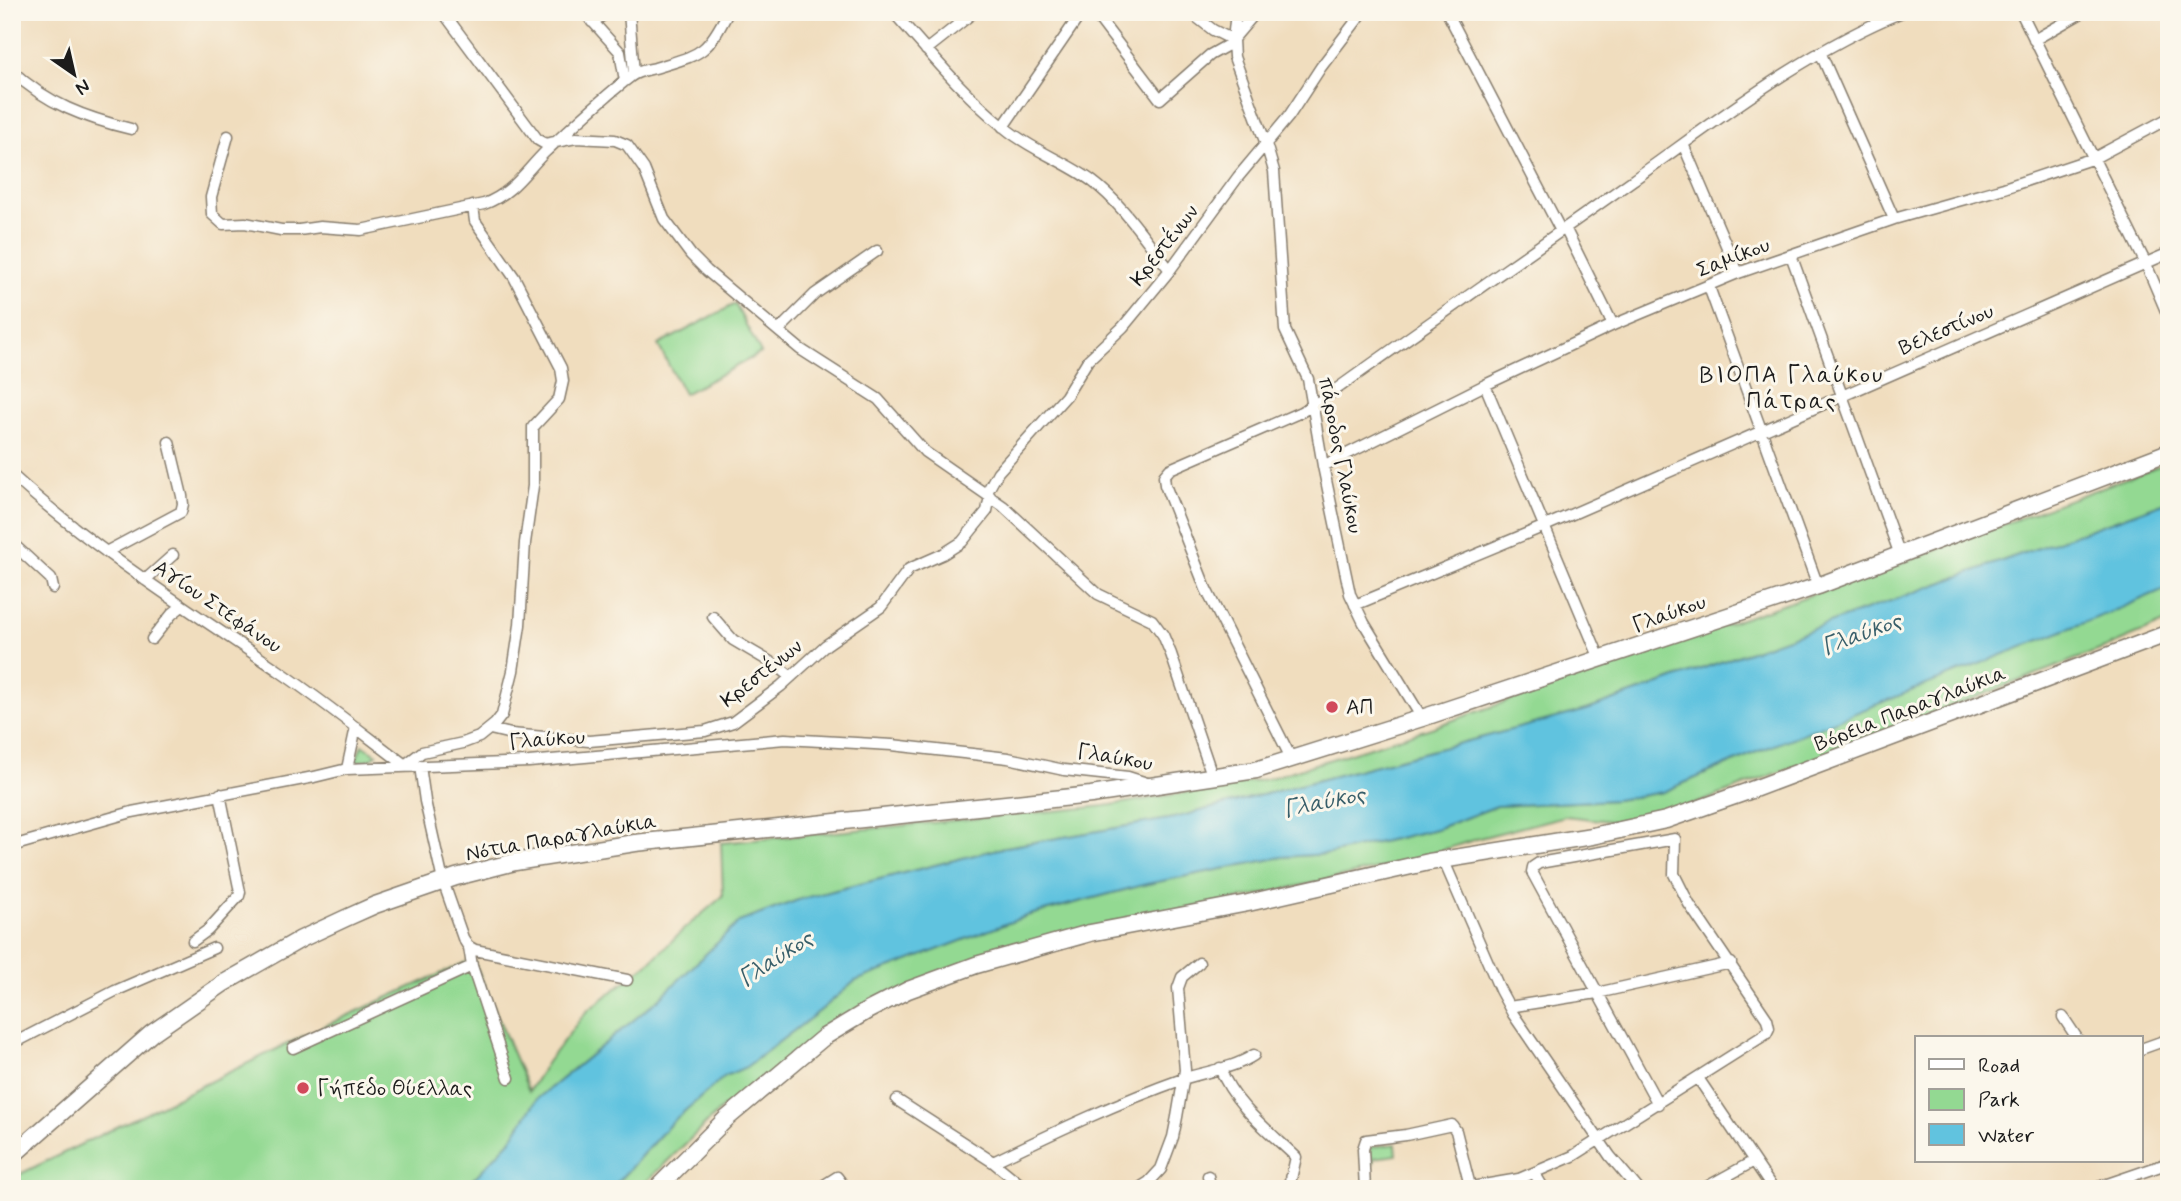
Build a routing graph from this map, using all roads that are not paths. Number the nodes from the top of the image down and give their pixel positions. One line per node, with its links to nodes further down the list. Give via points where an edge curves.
1 (443, 12): 29 (street, via 534,136 545,144)
2 (584, 12): 18 (street)
3 (609, 12): 18 (street)
4 (629, 12): 24 (street)
5 (728, 12): 24 (street, via 703,50)
6 (893, 12): 21 (street)
7 (974, 12): 21 (street)
8 (1082, 12): 26 (street)
9 (1094, 12): 19 (street, via 1160,99)
10 (1190, 12): 19 (street)
11 (1236, 12): 19 (street, πάροδος Γλαύκου)
12 (1256, 12): 19 (street)
13 (1363, 12): 30 (street, Κρεστένων)
14 (1447, 12): 35 (street)
15 (1902, 12): 22 (street)
16 (2021, 12): 20 (street)
17 (2083, 12): 20 (street)
18 (592, 22): 24 (street, via 620,52)
19 (1233, 40): 30 (street, πάροδος Γλαύκου, via 1237,65)
20 (2034, 40): 32 (street)
21 (926, 50): 26 (street)
22 (1820, 52): 31 (street); 34 (street)
23 (12, 71): 27 (street, via 69,110)
24 (629, 78): 29 (street)
25 (2169, 118): 32 (street, Σαμίκου)
26 (1003, 127): 40 (street, via 1104,191)
27 (131, 129)
28 (228, 136): 33 (street, via 211,197 212,214 223,223 281,230 361,230)
29 (558, 141): 33 (street, via 505,194); 45 (street, via 612,140 627,145 641,163 661,214 691,255)
30 (1266, 144): 40 (street, Κρεστένων); 48 (street, πάροδος Γλαύκου, via 1275,182 1285,330 1308,379)
31 (1683, 144): 35 (street); 41 (street)
32 (2094, 158): 34 (street, Σαμίκου); 39 (street)
33 (472, 206): 72 (street, via 475,221 514,277 554,352 563,382 557,403 533,427 533,486 520,625 502,716)
34 (1894, 219): 38 (street, Σαμίκου)
35 (1563, 229): 44 (street); 48 (street)
36 (877, 251): 45 (street, via 815,294)
37 (2169, 253): 39 (street, Βελεστίνου)
38 (1791, 256): 41 (street, Σαμίκου); 47 (street)
39 (2146, 264): 43 (street); 47 (street, Βελεστίνου)
40 (1170, 270): 54 (street, Κρεστένων, via 1123,327 1088,360 1066,396 993,478)
41 (1738, 273): 42 (street, Σαμίκου)
42 (1709, 287): 44 (street, Σαμίκου); 49 (street)
43 (2169, 318)
44 (1613, 325): 46 (street, Σαμίκου)
45 (779, 330): 54 (street, via 878,399 921,449)
46 (1485, 385): 52 (street, Σαμίκου); 55 (street)
47 (1842, 396): 49 (street, Βελεστίνου); 59 (street)
48 (1311, 406): 52 (street, πάροδος Γλαύκου); 73 (street, via 1177,464 1164,476 1206,589)
49 (1761, 430): 55 (street, Βελεστίνου); 61 (street)
50 (169, 442): 57 (street, via 182,496 181,512)
51 (2169, 452): 59 (main road, Γλαύκου)
52 (1323, 466): 63 (street, πάροδος Γλαύκου)
53 (12, 475): 57 (street, Αγίου Στεφάνου)
54 (988, 495): 69 (street, Κρεστένων, via 987,511 962,542 909,569 881,607); 77 (street, via 1098,594 1156,624 1171,654)
55 (1545, 526): 63 (street, Βελεστίνου); 68 (street)
56 (12, 542): 62 (street, via 51,579)
57 (106, 552): 60 (street, Αγίου Στεφάνου)
58 (173, 555): 60 (street)
59 (1900, 555): 61 (main road, Γλαύκου)
60 (145, 580): 64 (street, Αγίου Στεφάνου)
61 (1818, 586): 68 (main road, Γλαύκου)
62 (53, 587)
63 (1355, 605): 70 (street, πάροδος Γλαύκου)
64 (182, 606): 67 (street); 71 (street, Αγίου Στεφάνου)
65 (713, 617): 69 (street, via 733,640)
66 (2169, 633): 81 (main road, Βόρεια Παραγλαύκια, via 1666,820)
67 (152, 639)
68 (1600, 659): 70 (main road, Γλαύκου)
69 (790, 677): 72 (street, Κρεστένων, via 733,722 705,731 589,741)
70 (1422, 718): 73 (main road, Γλαύκου)
71 (356, 727): 74 (street, Αγίου Στεφάνου); 76 (street)
72 (490, 729): 74 (street, via 463,743 422,752)
73 (1292, 760): 77 (main road, Γλαύκου)
74 (405, 765): 75 (street, Γλαύκου); 76 (street, Γλαύκου)
75 (420, 765): 78 (street, Γλαύκου, via 529,762 803,738 1008,758 1128,776); 82 (street)
76 (347, 769): 79 (street, Γλαύκου)
77 (1213, 778): 78 (main road, Γλαύκου)
78 (1157, 787): 82 (main road, Νότια Παραγλαύκια, via 623,845 515,862)
79 (220, 794): 80 (street, Γλαύκου, via 132,812); 83 (street, via 240,892 208,930)
80 (12, 846)
81 (1443, 859): 91 (street); 114 (main road, Βόρεια Παραγλαύκια, via 1260,901 1090,933 976,965 908,990 824,1037 726,1118)
82 (443, 881): 84 (street); 106 (main road, Νότια Παραγλαύκια, via 346,918 224,983 152,1033)
83 (192, 941)
84 (470, 947): 88 (street); 89 (street)
85 (214, 948): 95 (street)
86 (1199, 963): 102 (street, via 1184,974 1178,988)
87 (1731, 963): 90 (street); 90 (street, via 1689,904 1674,874 1675,839 1539,863 1532,872); 101 (street, via 1768,1019 1769,1028)
88 (472, 966): 96 (street); 100 (street)
89 (627, 979)
90 (1597, 993): 91 (street); 104 (street)
91 (1509, 1007): 105 (street)
92 (2063, 1017): 93 (street)
93 (2076, 1036)
94 (2169, 1039): 97 (street)
95 (12, 1044)
96 (293, 1048)
97 (2142, 1049)
98 (1254, 1055): 99 (street)
99 (1220, 1068): 102 (street); 120 (street, via 1239,1102 1296,1157)
100 (509, 1078)
101 (1698, 1078): 104 (street); 108 (street)
102 (1184, 1079): 107 (street); 112 (street, via 1170,1148)
103 (897, 1100): 107 (street)
104 (1658, 1104): 105 (street)
105 (1599, 1141): 110 (street); 123 (street)
106 (12, 1156)
107 (993, 1161): 117 (street)
108 (1754, 1161): 124 (street); 125 (street)
109 (2169, 1163): 126 (street)
110 (1535, 1174): 113 (street); 122 (street)
111 (1208, 1176): 119 (street)
112 (1150, 1186): 118 (street)
113 (1465, 1188): 121 (street, via 1452,1125 1366,1140)
114 (656, 1189)
115 (818, 1189): 116 (street, via 836,1177)
116 (846, 1189)
117 (1026, 1189)
118 (1139, 1189)
119 (1211, 1189)
120 (1284, 1189)
121 (1365, 1189)
122 (1544, 1189)
123 (1638, 1189)
124 (1703, 1189)
125 (1773, 1189)
126 (2093, 1189)

